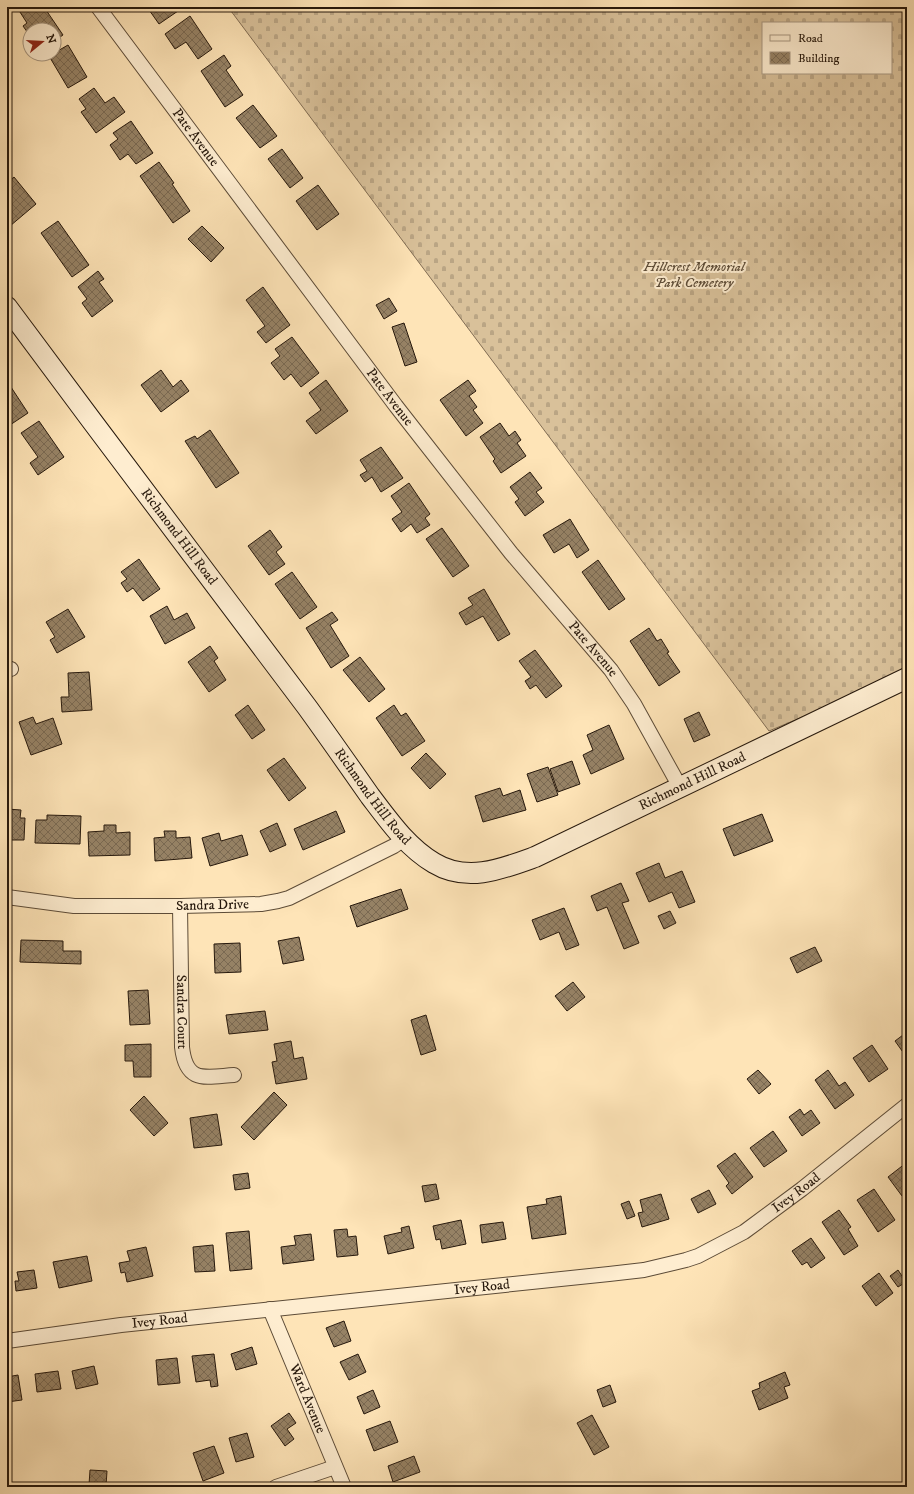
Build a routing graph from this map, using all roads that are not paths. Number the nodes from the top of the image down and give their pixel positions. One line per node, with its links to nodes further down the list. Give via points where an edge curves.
1 (98, 7): 4 (street, Pate Avenue, via 396,406 511,553 611,670 634,704)
2 (7, 307): 5 (street, Richmond Hill Road)
3 (907, 678): 4 (street, Richmond Hill Road)
4 (680, 787): 5 (street, Richmond Hill Road, via 535,857 478,874 446,870 427,859)
5 (404, 839): 7 (street, Sandra Drive, via 307,890 278,901 261,904)
6 (7, 897): 7 (street, Sandra Drive, via 74,906)
7 (180, 906): 8 (street, Sandra Court, via 182,1047 185,1064 194,1074 205,1077)
8 (234, 1075)
9 (907, 1105): 10 (street, Ivey Road, via 755,1224 723,1244 692,1258 664,1266 609,1274)
10 (270, 1309): 11 (street, Ivey Road, via 121,1325); 12 (street, Ward Avenue)
11 (7, 1341)
12 (335, 1467): 13 (street); 14 (street, Ward Avenue)
13 (276, 1487)
14 (344, 1487)

